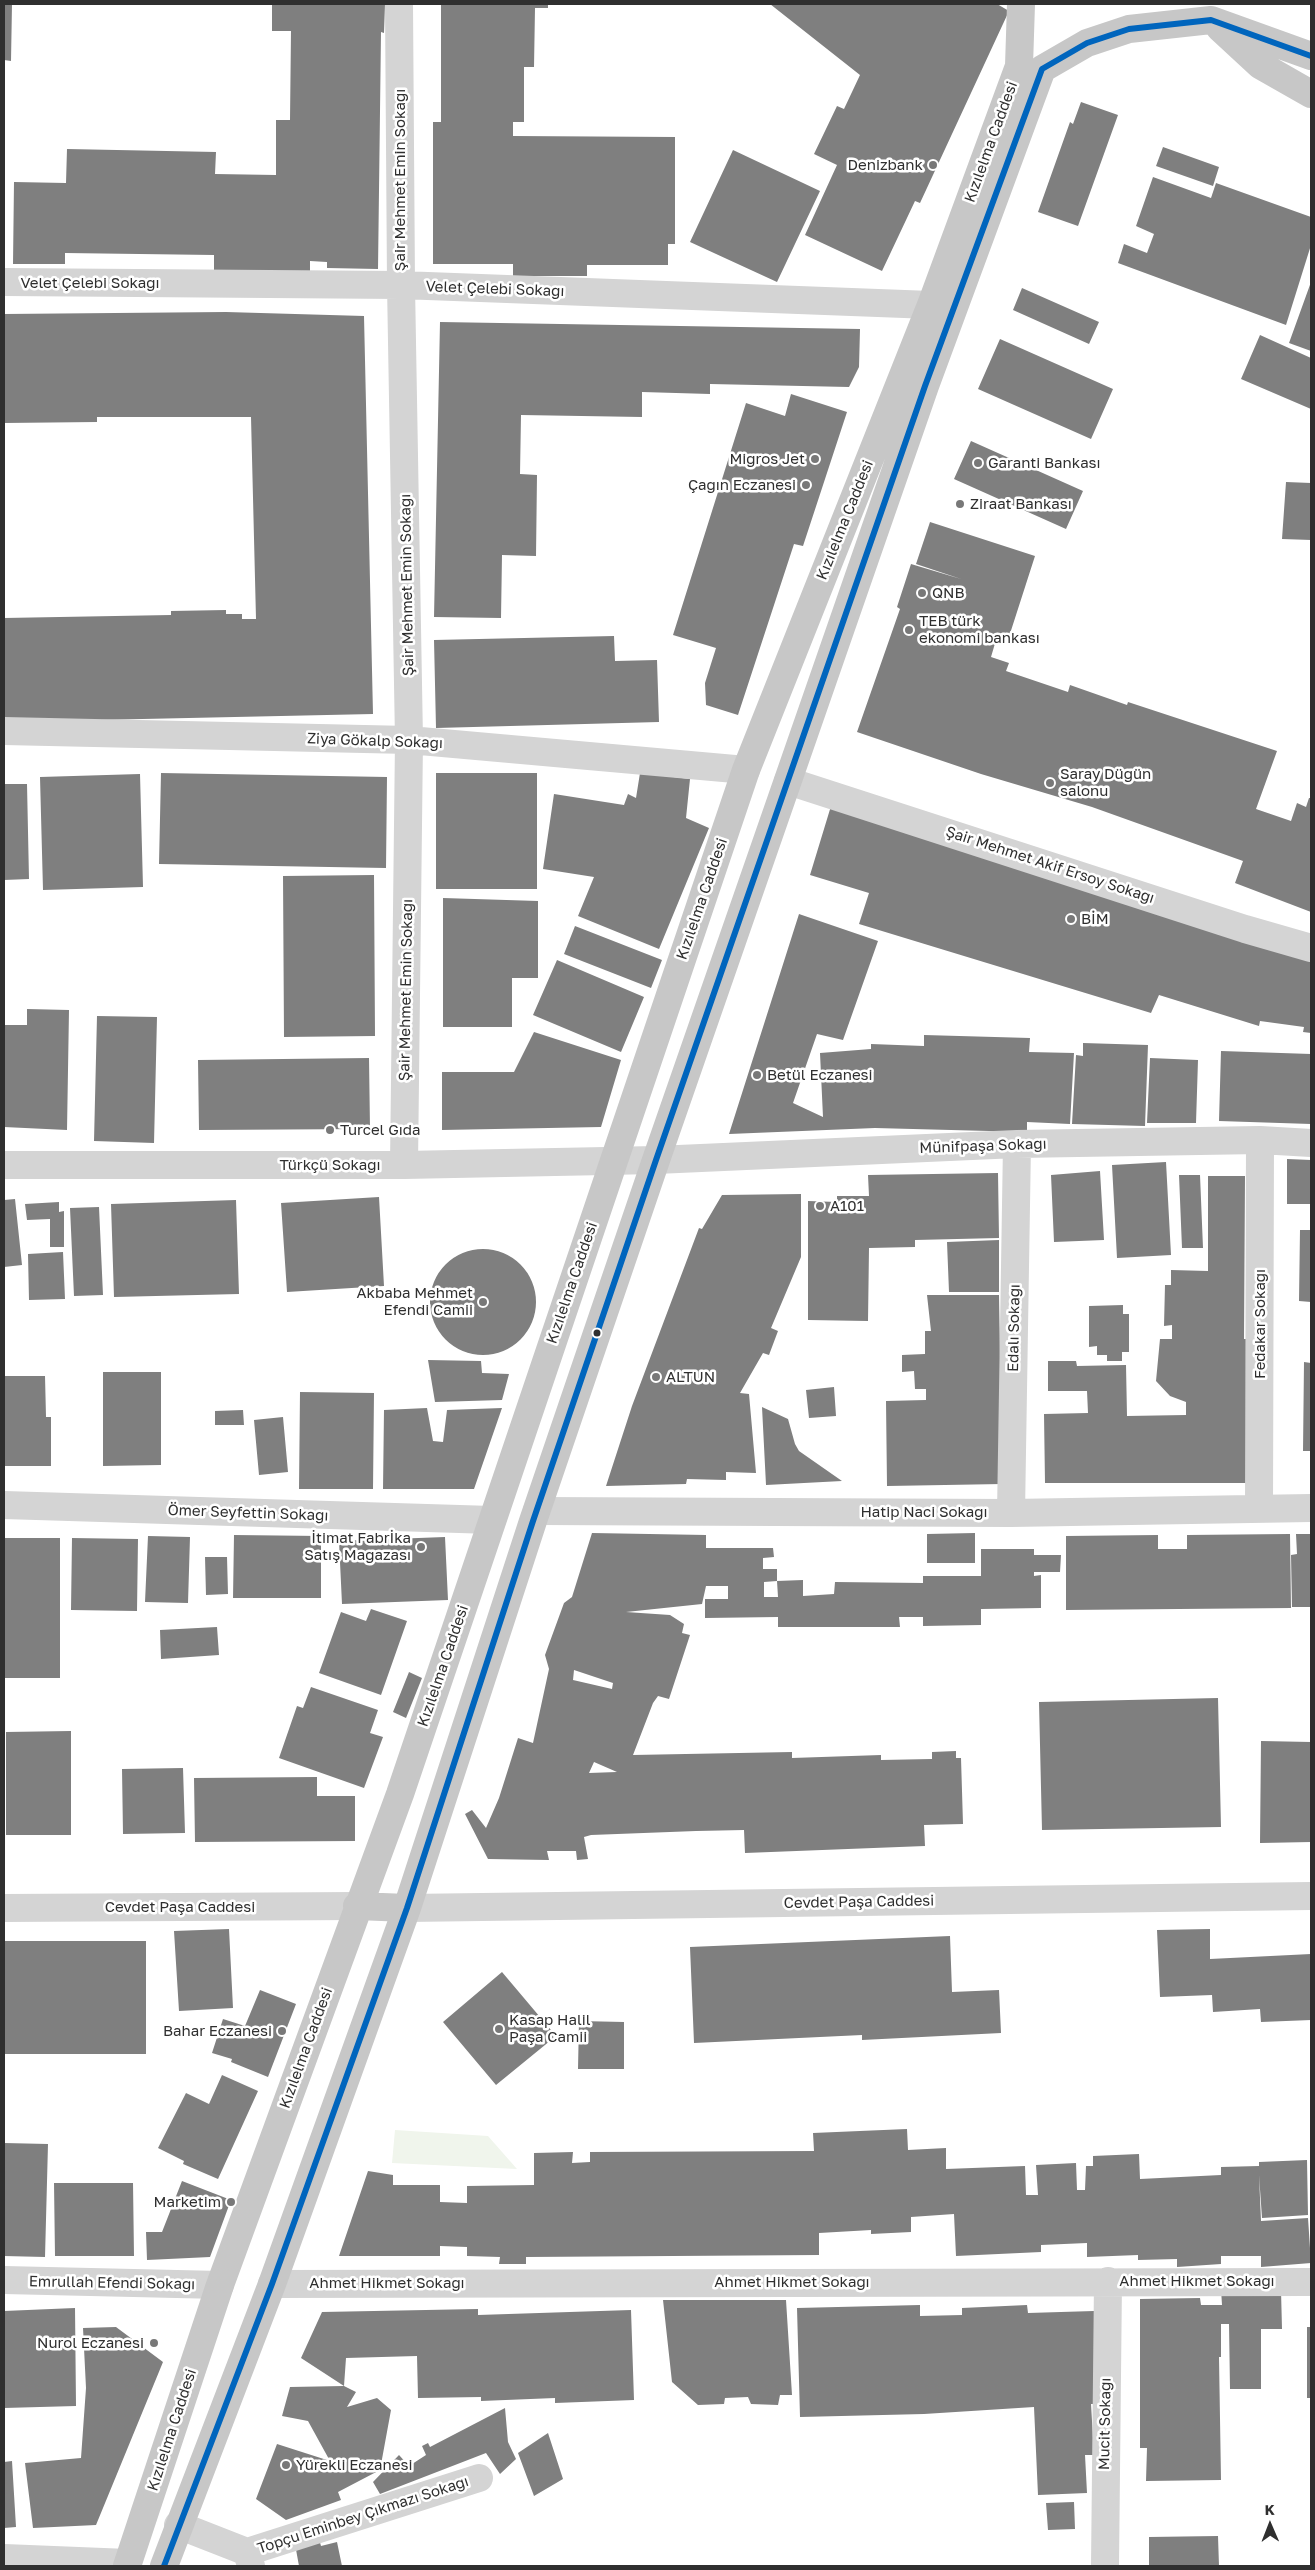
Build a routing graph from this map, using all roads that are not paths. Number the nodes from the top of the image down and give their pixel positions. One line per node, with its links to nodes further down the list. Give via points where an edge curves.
1 (399, 4): 8 (street, Şair Mehmet Emin Sokağı)
2 (1020, 4): 9 (main road, Kızılelma Caddesi, via 1019,66)
3 (1186, 4): 4 (main road)
4 (1211, 20): 5 (main road); 6 (main road, via 1260,65); 9 (main road, Kızılelma Caddesi, via 1129,29 1086,43 1042,69)
5 (1311, 56)
6 (1311, 94)
7 (4, 282): 8 (street, Velet Çelebi Sokağı)
8 (401, 285): 9 (street, Velet Çelebi Sokağı); 11 (street, Şair Mehmet Emin Sokağı)
9 (943, 303): 12 (main road, Kızılelma Caddesi); 13 (main road, Kızılelma Caddesi)
10 (4, 731): 11 (street, Ziya Gökalp Sokağı)
11 (409, 740): 12 (street, Ziya Gökalp Sokağı); 21 (street, Şair Mehmet Emin Sokağı)
12 (746, 770): 13 (main road); 18 (main road, Kızılelma Caddesi)
13 (788, 781): 14 (street, Şair Mehmet Akif Ersoy Sokağı); 19 (main road, Kızılelma Caddesi)
14 (1311, 948)
15 (1260, 1140): 16 (street, Münifpaşa Sokağı); 17 (street, Münifpaşa Sokağı); 23 (street, Fedakar Sokağı)
16 (1311, 1143)
17 (1018, 1144): 19 (street, Münifpaşa Sokağı); 26 (street, Edalı Sokağı)
18 (613, 1160): 19 (street, Türkçü Sokağı); 21 (street, Türkçü Sokağı); 27 (main road, Kızılelma Caddesi)
19 (656, 1160): 25 (main road, Kızılelma Caddesi)
20 (4, 1165): 21 (street, Türkçü Sokağı)
21 (404, 1165)
22 (4, 1505): 27 (street, Ömer Seyfettin Sokağı)
23 (1260, 1508): 24 (street, Hatip Naci Sokağı); 26 (street, Hatip Naci Sokağı)
24 (1311, 1508)
25 (537, 1511): 26 (street, Hatip Naci Sokağı); 31 (main road, Kızılelma Caddesi)
26 (1011, 1512)
27 (492, 1520): 29 (main road, Kızılelma Caddesi, via 400,1794)
28 (1311, 1896): 31 (street, Cevdet Paşa Caddesi)
29 (357, 1906): 30 (street, Cevdet Paşa Caddesi); 31 (main road); 36 (main road, Kızılelma Caddesi)
30 (4, 1908)
31 (407, 1908): 35 (main road, Kızılelma Caddesi)
32 (4, 2280): 36 (street, Emrullah Efendi Sokağı)
33 (1108, 2281): 34 (street, Ahmet Hikmet Sokağı); 35 (street, Ahmet Hikmet Sokağı); 43 (street, Mucit Sokağı)
34 (1311, 2282)
35 (272, 2284): 38 (main road, Kızılelma Caddesi)
36 (220, 2286): 41 (main road, Kızılelma Caddesi)
37 (480, 2478): 40 (street, Topçu Eminbey Çıkmazı Sokağı)
38 (178, 2525): 40 (street); 42 (main road, Kızılelma Caddesi)
39 (4, 2558): 41 (street)
40 (249, 2559)
41 (127, 2565)
42 (164, 2566)
43 (1105, 2566)

